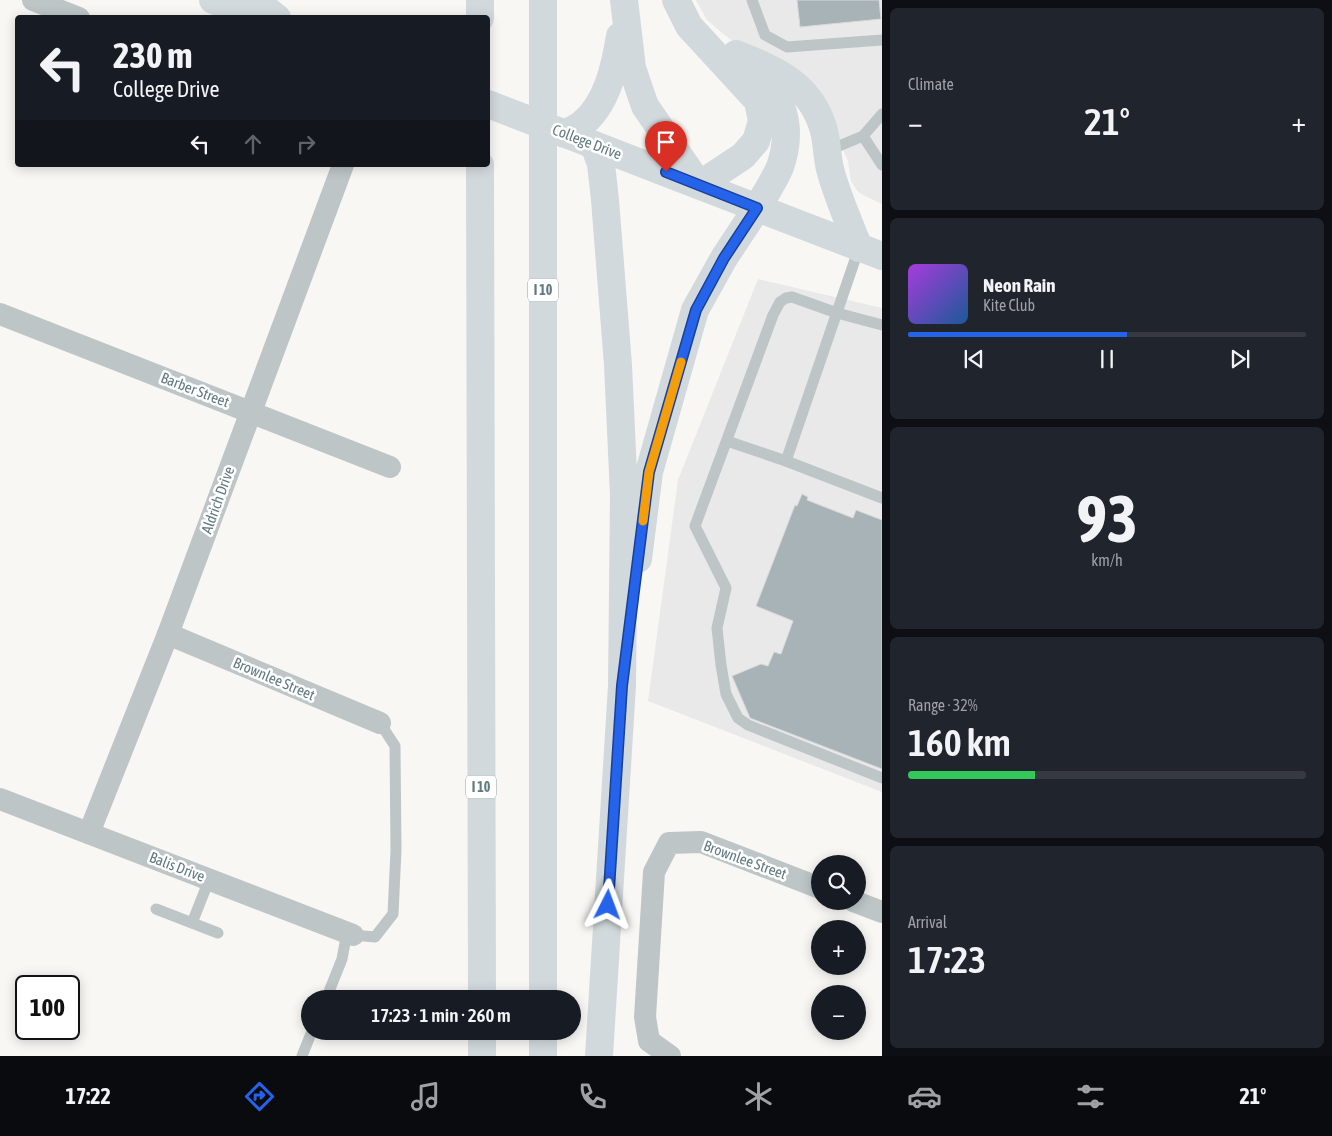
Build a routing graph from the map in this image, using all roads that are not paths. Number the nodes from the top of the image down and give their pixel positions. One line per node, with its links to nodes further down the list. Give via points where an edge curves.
1 (33, 0): 9 (street)
2 (213, 0): 10 (main road)
3 (254, 0): 11 (main road)
4 (480, 0): 12 (main road)
5 (543, 0): 52 (main road, I 10)
6 (624, 0): 18 (main road, via 616,58 605,92 589,117); 25 (main road, via 632,68 645,106)
7 (676, 0): 14 (main road, via 689,26)
8 (752, 0): 13 (lane, via 765,35 787,47)
9 (71, 15)
10 (251, 15)
11 (274, 15)
12 (480, 15)
13 (882, 40)
14 (709, 46): 15 (main road); 25 (main road, via 758,101 762,121 756,141 743,156)
15 (736, 54): 21 (main road, via 775,71 800,88 821,120); 26 (main road, via 770,86 785,117 784,151 779,168)
16 (490, 105): 18 (main road, College Drive)
17 (882, 114): 19 (lane)
18 (565, 134): 20 (main road, College Drive)
19 (863, 136): 21 (lane); 22 (lane)
20 (594, 145): 25 (main road, College Drive); 37 (main road, via 601,164 605,200 618,365 624,495)
21 (827, 151): 27 (main road, via 834,182)
22 (882, 164)
23 (342, 167): 31 (street, Aldrich Drive)
24 (480, 167): 51 (main road, I 10)
25 (699, 185): 26 (main road, College Drive)
26 (757, 208): 27 (main road, College Drive); 37 (main road, via 724,258 696,310 649,472)
27 (871, 252): 28 (lane)
28 (837, 313): 30 (lane); 32 (lane, via 792,297 780,302); 33 (lane)
29 (0, 314): 31 (street, Barber Street)
30 (882, 325)
31 (251, 411): 34 (street, Barber Street); 36 (street, Aldrich Drive)
32 (727, 440): 33 (lane); 39 (lane, via 695,526 726,588 717,628 726,694 738,718 748,725)
33 (786, 461): 35 (lane)
34 (390, 467)
35 (882, 498)
36 (168, 634): 38 (street, Brownlee Street); 41 (street, Aldrich Drive)
37 (622, 686): 59 (main road)
38 (380, 723): 48 (lane, via 395,746 393,914 375,936)
39 (882, 778)
40 (0, 799): 41 (street, Balis Drive)
41 (89, 833): 42 (street, Balis Drive)
42 (209, 880): 47 (lane); 48 (street, Balis Drive)
43 (811, 885): 60 (street, Brownlee Street, via 701,842 669,844 654,872 645,1017 649,1041)
44 (866, 906): 46 (street)
45 (156, 909): 47 (lane)
46 (882, 912)
47 (192, 923): 49 (lane)
48 (350, 933): 50 (lane)
49 (218, 934)
50 (330, 990)
51 (482, 990)
52 (543, 990)
53 (308, 1040): 56 (lane)
54 (482, 1040): 57 (main road)
55 (543, 1040): 58 (main road)
56 (302, 1056)
57 (482, 1056)
58 (543, 1056)
59 (599, 1056)
60 (670, 1056)

